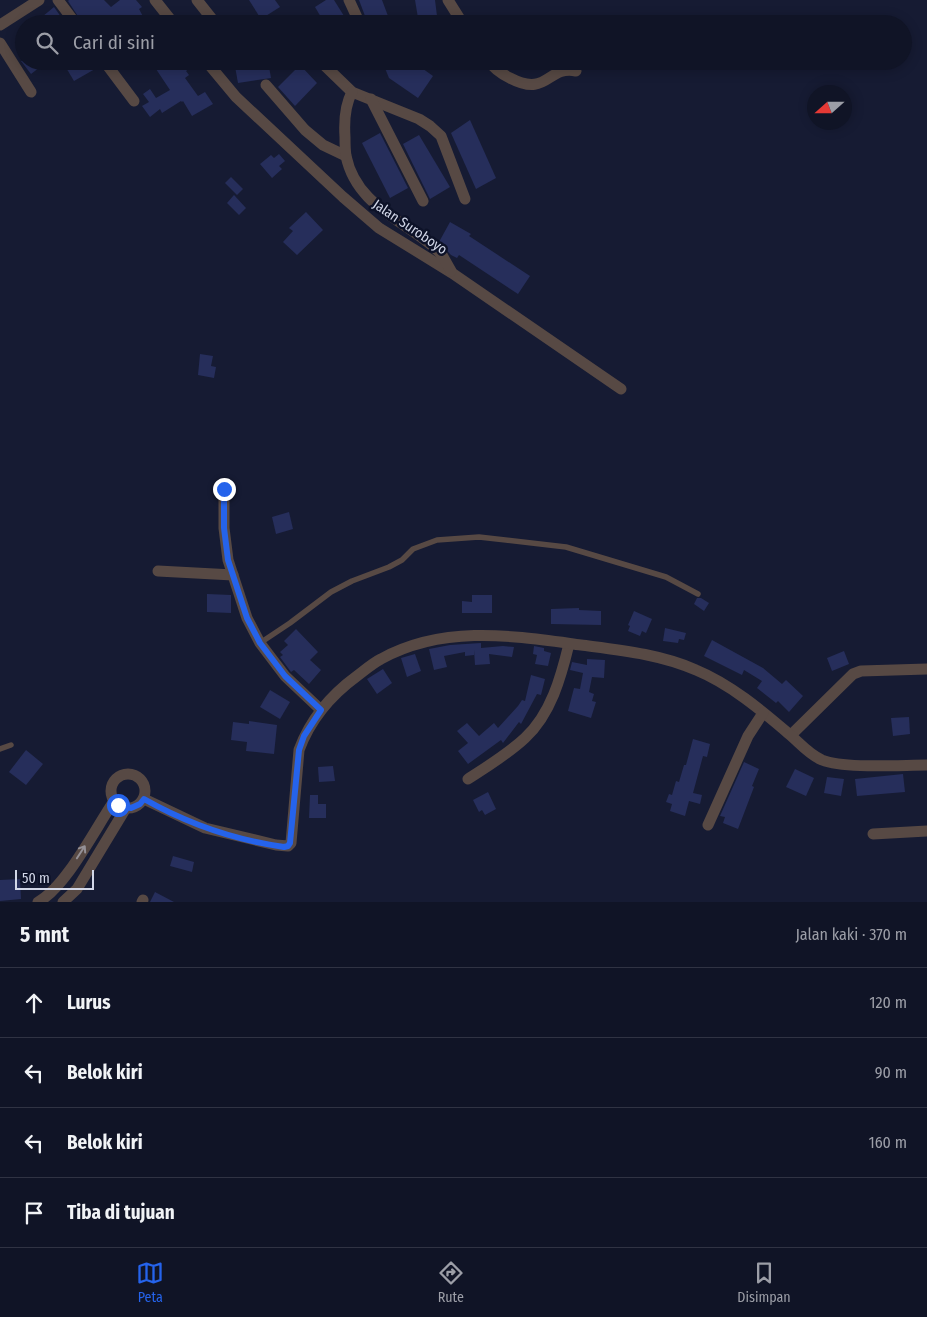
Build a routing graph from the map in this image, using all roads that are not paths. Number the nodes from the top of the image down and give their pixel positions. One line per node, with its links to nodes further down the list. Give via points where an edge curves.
1 (40, 0): 7 (street)
2 (58, 0): 8 (street)
3 (155, 0): 9 (street)
4 (197, 0): 10 (street)
5 (349, 0): 11 (street)
6 (448, 0): 12 (street)
7 (16, 15)
8 (69, 15)
9 (167, 15)
10 (209, 15)
11 (356, 15)
12 (458, 15)
13 (15, 16): 14 (street)
14 (0, 25)
15 (0, 44): 16 (street)
16 (15, 67)
17 (17, 70): 26 (street)
18 (111, 70): 29 (street)
19 (214, 70): 33 (street, Jalan Suroboyo, via 236,97 343,198 379,228)
20 (329, 70): 27 (street)
21 (498, 70): 22 (street, via 523,85 538,84)
22 (563, 70)
23 (563, 70): 24 (street)
24 (576, 71)
25 (266, 85): 30 (street, via 305,130 323,145)
26 (31, 92)
27 (352, 92): 28 (street); 30 (street, via 347,101 344,131)
28 (371, 99): 31 (street, via 419,119 441,136); 32 (street)
29 (134, 101)
30 (346, 156): 33 (street, via 369,200 434,247)
31 (465, 199)
32 (423, 201)
33 (452, 273): 34 (street, Jalan Suroboyo)
34 (621, 389)
35 (224, 489): 37 (street, via 224,528)
36 (158, 571): 37 (street)
37 (233, 575): 39 (street, via 247,618)
38 (698, 594): 39 (lane, via 666,577 566,547 479,536 437,540 413,549 389,567 331,592)
39 (260, 643): 42 (street, via 285,676)
40 (569, 644): 42 (street, via 505,635 442,638 417,644 382,658 350,680); 43 (street, via 635,653 682,664 721,683); 48 (street, via 553,694 539,720 526,737 507,753)
41 (927, 669): 44 (street, via 853,674)
42 (321, 710): 49 (street, via 299,750 288,846 276,846 205,828)
43 (764, 713): 44 (street); 52 (street, via 748,736)
44 (791, 736): 47 (street, via 811,754 835,764)
45 (11, 745): 46 (lane)
46 (0, 749)
47 (927, 766)
48 (468, 779)
49 (144, 799): 50 (street, via 144,783 130,774 119,776 112,785); 51 (street, via 136,806)
50 (114, 801): 51 (street); 55 (street, one-way to 50, via 64,879)
51 (126, 808): 56 (street, via 77,889)
52 (708, 825)
53 (927, 831): 54 (street)
54 (873, 834)
55 (38, 902)
56 (63, 902)

